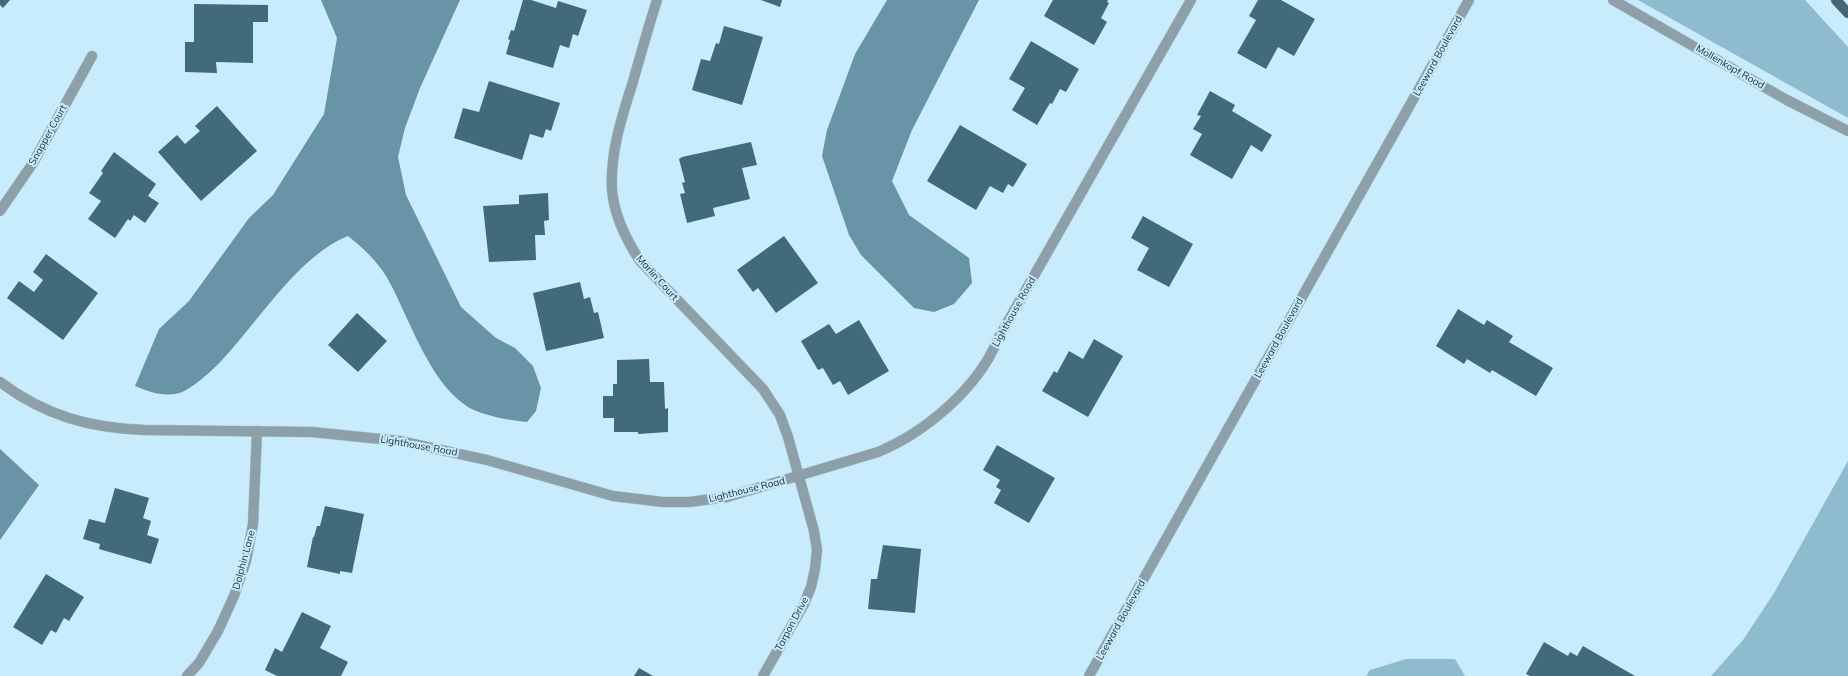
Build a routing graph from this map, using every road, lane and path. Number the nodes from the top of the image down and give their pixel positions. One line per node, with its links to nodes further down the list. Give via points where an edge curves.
1 (657, 0): 12 (street, Marlin Court, via 614,152 612,190 616,209 640,261 772,401 780,415)
2 (1191, 0): 12 (street, Lighthouse Road, via 993,351 953,402 934,419 890,447)
3 (1469, 0): 15 (street, Leeward Boulevard)
4 (1613, 0): 8 (street, Mollenkopf Road, via 1785,99)
5 (1836, 0): 6 (main road)
6 (1848, 13)
7 (92, 56): 9 (street, Snapper Court, via 33,163)
8 (1848, 131)
9 (0, 211)
10 (0, 382): 11 (street, Lighthouse Road, via 44,408 95,426 120,430)
11 (257, 431): 12 (street, Lighthouse Road, via 337,434 413,444 487,460 613,496 638,500 689,502 727,497); 13 (street, Dolphin Lane, via 253,524 246,561 218,631 199,663)
12 (800, 476): 14 (street, Tarpon Drive, via 814,531 817,550 815,568 804,604)
13 (187, 676)
14 (764, 676)
15 (1089, 676)

